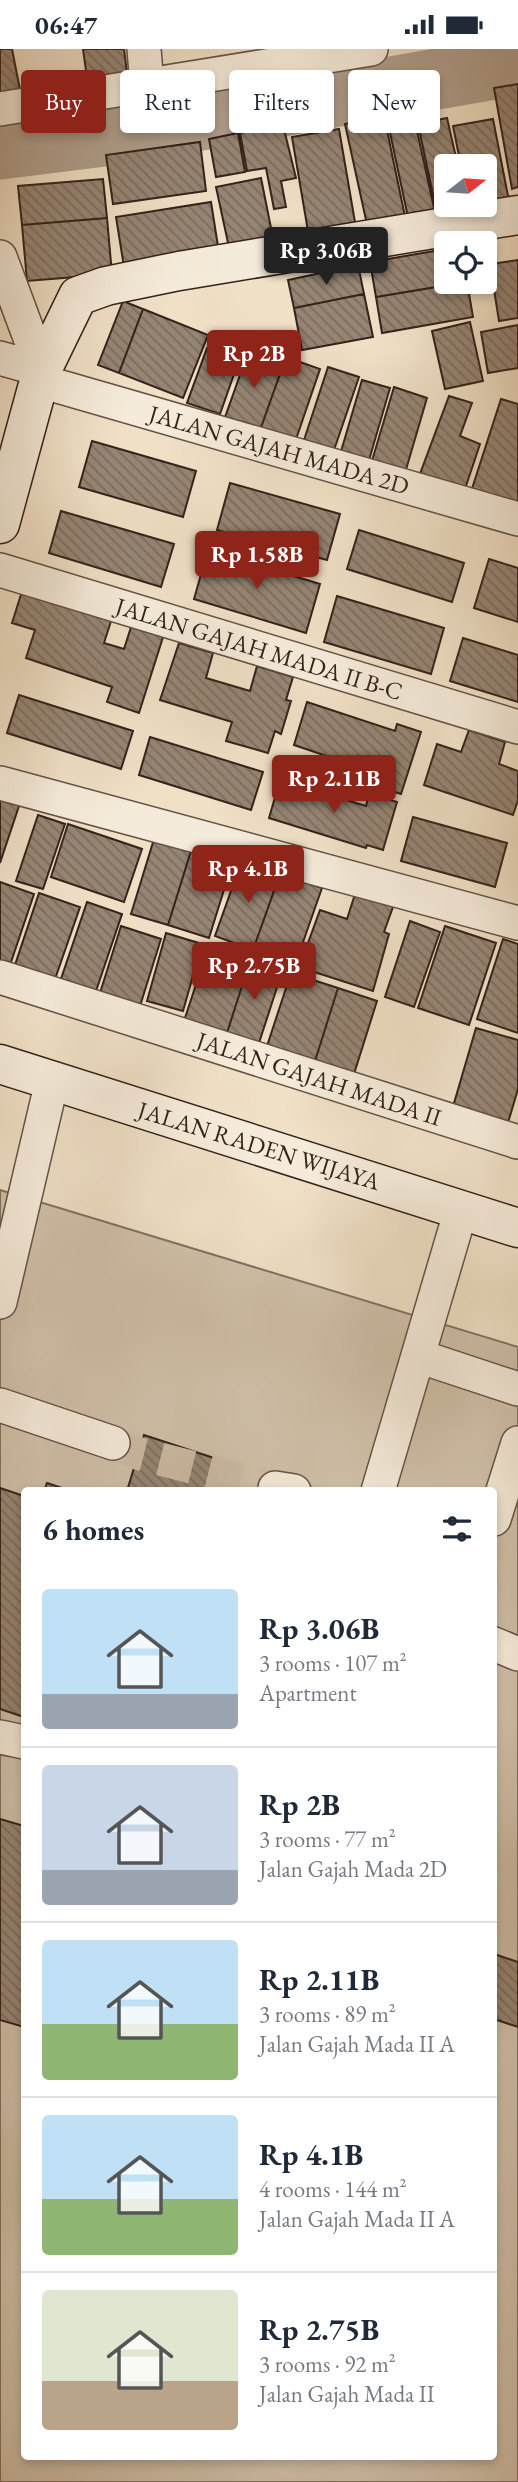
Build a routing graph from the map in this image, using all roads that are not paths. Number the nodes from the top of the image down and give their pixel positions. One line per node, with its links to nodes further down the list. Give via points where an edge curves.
1 (144, 49): 4 (street)
2 (371, 49): 3 (street)
3 (326, 53): 5 (street)
4 (146, 70)
5 (215, 73)
6 (120, 90): 7 (street)
7 (0, 109)
8 (518, 215): 11 (street, via 178,271 92,290 78,296)
9 (0, 257): 11 (street)
10 (0, 358): 11 (street, JALAN GAJAH MADA 2D)
11 (41, 375): 12 (street, JALAN GAJAH MADA 2D); 13 (street)
12 (518, 519)
13 (0, 524)
14 (0, 570): 15 (street, JALAN GAJAH MADA II B-C)
15 (518, 727)
16 (0, 783): 17 (street)
17 (518, 923)
18 (0, 977): 21 (street, JALAN GAJAH MADA II)
19 (0, 1064): 20 (street, JALAN RADEN WIJAYA)
20 (52, 1081): 22 (street, JALAN RADEN WIJAYA); 24 (street)
21 (518, 1143)
22 (461, 1210): 23 (street, JALAN RADEN WIJAYA); 25 (street)
23 (518, 1228)
24 (0, 1302)
25 (418, 1356): 26 (street); 30 (street)
26 (518, 1389)
27 (0, 1405): 28 (street)
28 (113, 1443)
29 (518, 1443): 31 (street)
30 (379, 1487)
31 (497, 1510)
32 (497, 1645): 33 (street)
33 (518, 1654)
34 (0, 1737): 35 (street)
35 (21, 1741)

